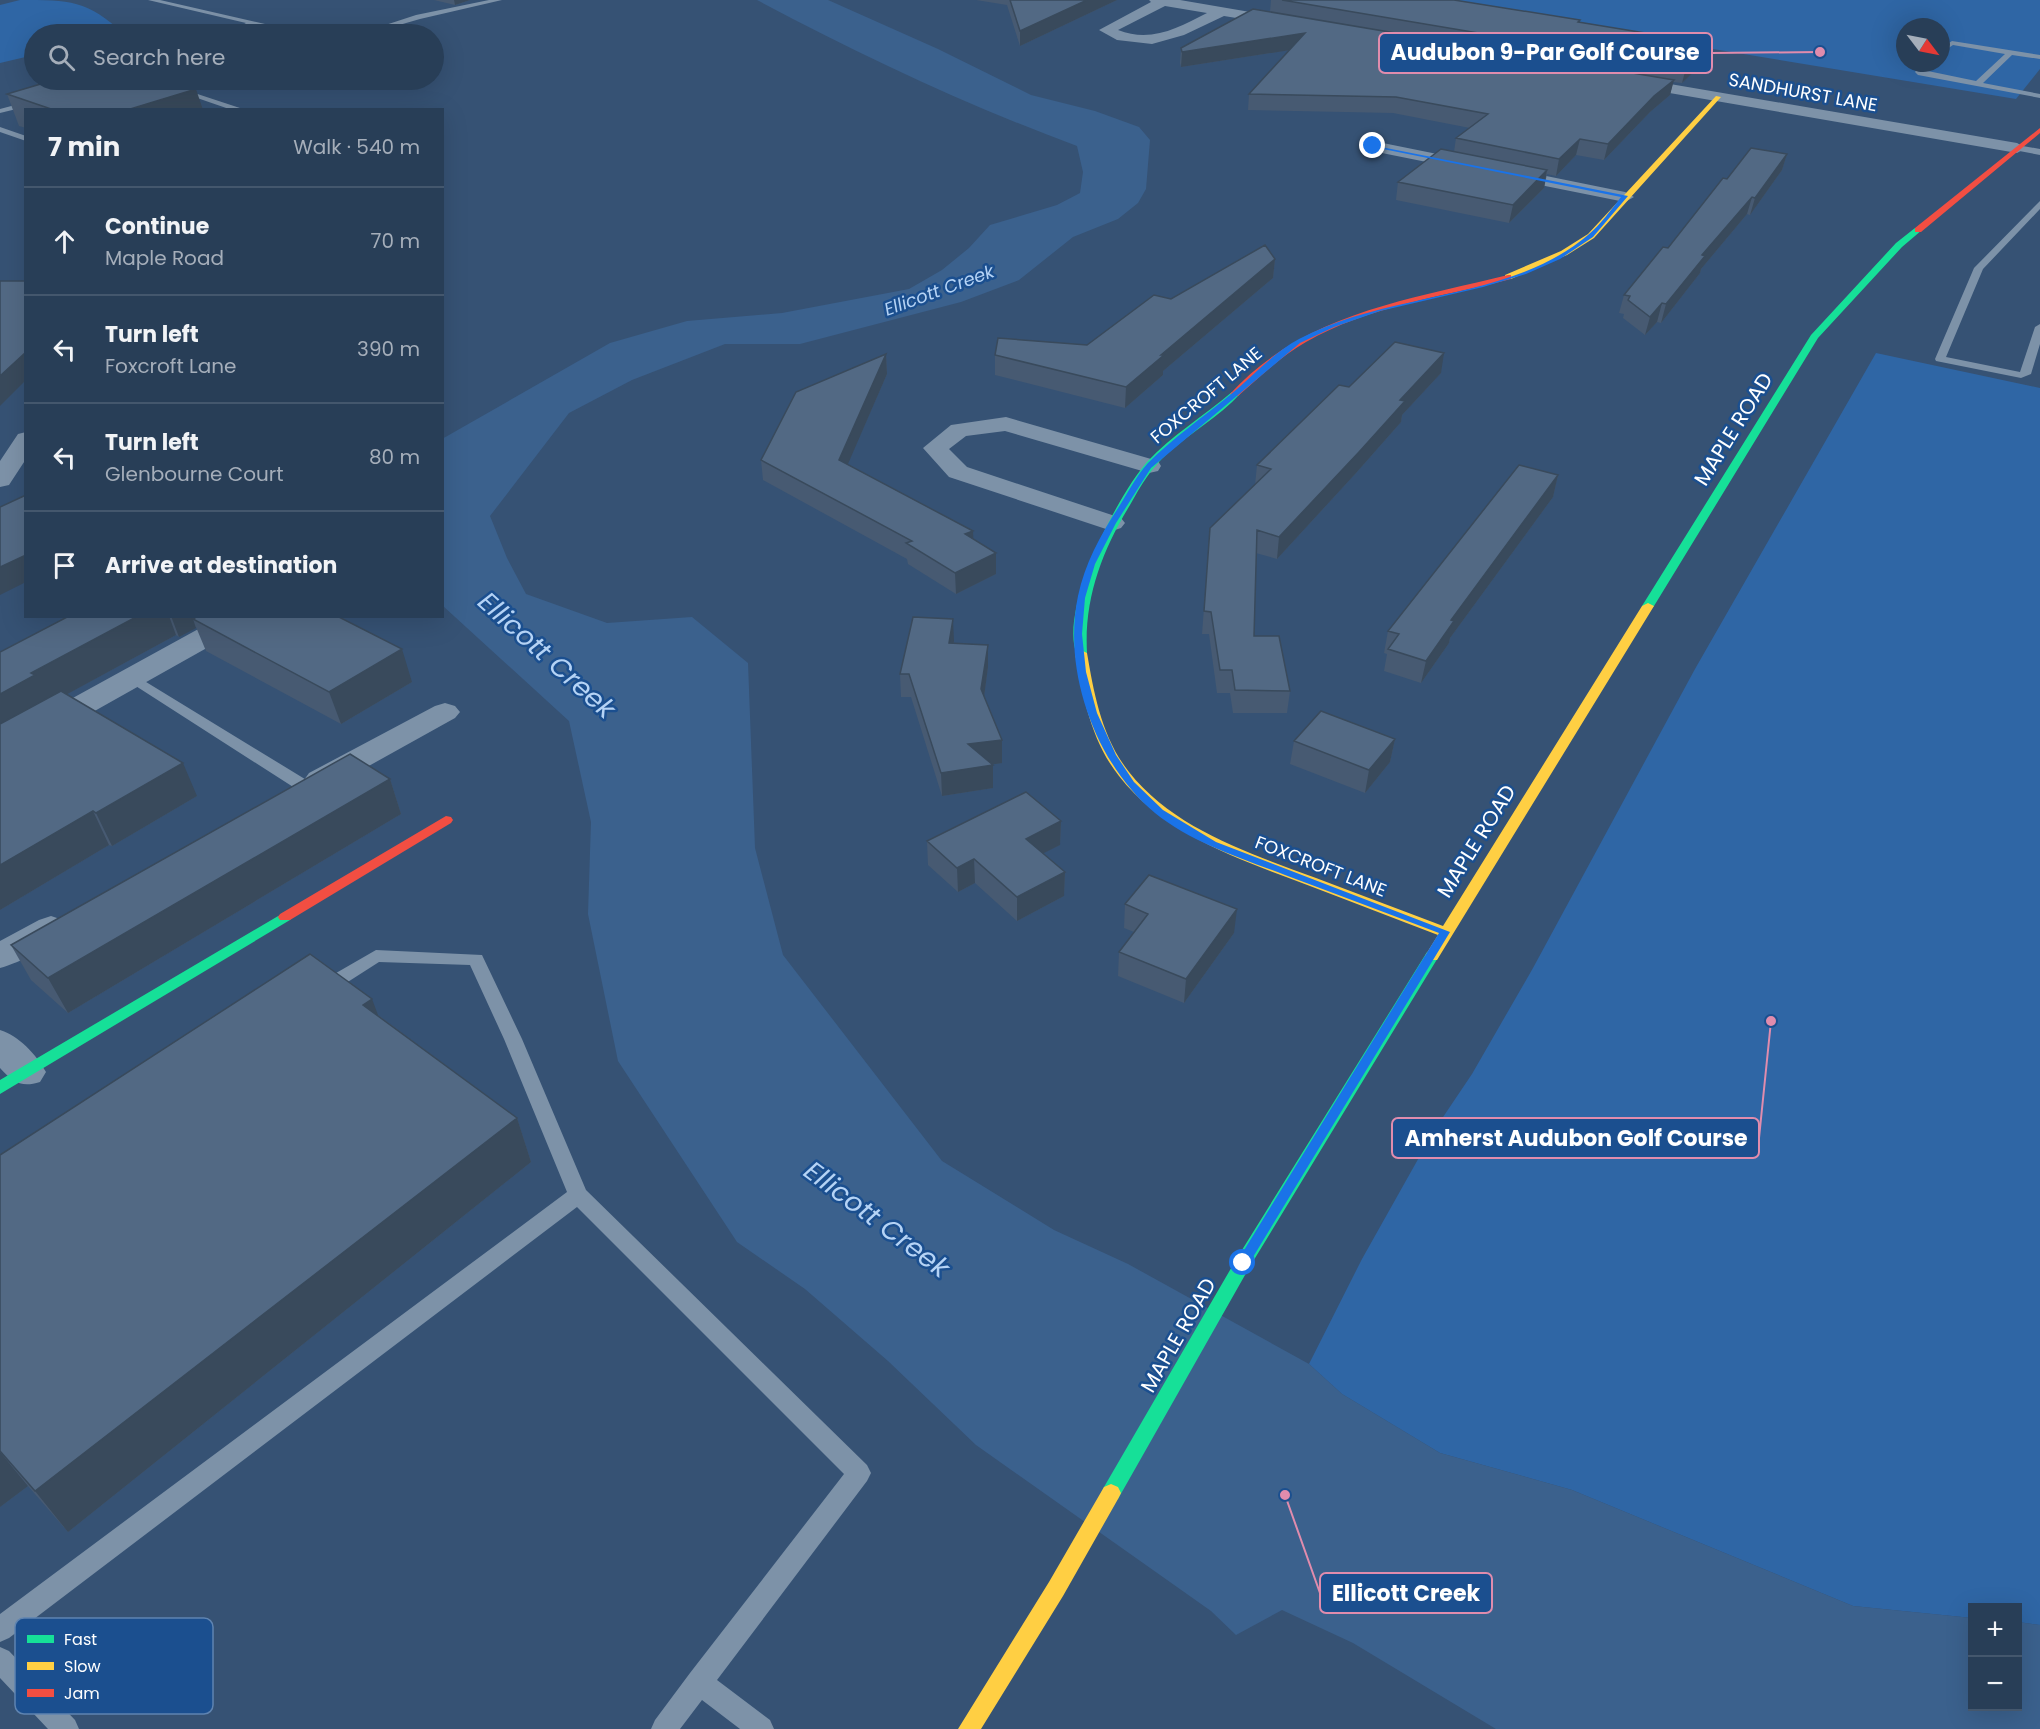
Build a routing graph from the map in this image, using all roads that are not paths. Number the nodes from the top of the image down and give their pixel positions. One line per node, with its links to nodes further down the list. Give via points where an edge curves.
1 (152, 0): 5 (lane)
2 (499, 0): 7 (lane)
3 (1160, 1): 4 (street); 4 (street, via 1106,30 1143,42 1170,38)
4 (1222, 11): 8 (street)
5 (252, 23): 6 (lane)
6 (257, 24)
7 (394, 24)
8 (1302, 25)
9 (1950, 44): 10 (lane)
10 (2011, 52): 11 (lane); 14 (lane)
11 (2040, 57)
12 (1920, 72): 14 (lane)
13 (1614, 79): 17 (street, SANDHURST LANE)
14 (1976, 84): 16 (lane)
15 (180, 90): 19 (lane)
16 (2040, 96)
17 (1718, 97): 25 (street, SANDHURST LANE); 27 (main road, FOXCROFT LANE)
18 (45, 99): 20 (lane)
19 (236, 108)
20 (0, 111)
21 (0, 129): 23 (lane)
22 (2040, 130): 25 (main road, MAPLE ROAD)
23 (24, 138)
24 (1373, 146): 27 (street)
25 (2017, 148): 26 (lane); 42 (main road, MAPLE ROAD, via 1899,245 1814,337)
26 (2040, 152)
27 (1625, 196): 31 (main road, FOXCROFT LANE, via 1591,236 1558,258 1481,286 1378,310 1298,342)
28 (2040, 204): 29 (lane, via 1979,268 1940,359 2025,374)
29 (2040, 327)
30 (24, 442): 32 (street)
31 (1149, 466): 33 (main road, FOXCROFT LANE); 33 (street, via 1006,424 959,430 935,448 958,472)
32 (0, 480)
33 (1112, 523): 42 (main road, FOXCROFT LANE, via 1091,564 1078,634 1082,672 1093,713 1111,755 1130,784 1160,812 1213,844)
34 (239, 618): 35 (street)
35 (133, 678): 37 (street); 38 (lane)
36 (445, 712): 38 (street)
37 (0, 751)
38 (307, 788): 39 (street)
39 (276, 804)
40 (446, 820): 46 (main road)
41 (82, 911): 43 (street)
42 (1445, 932): 56 (main road, MAPLE ROAD, via 1243,1263 1056,1589)
43 (0, 956)
44 (304, 1000): 47 (lane, via 376,956 476,959)
45 (0, 1044): 46 (street)
46 (14, 1080)
47 (578, 1195): 48 (lane); 51 (lane, via 859,1473)
48 (0, 1629)
49 (0, 1660): 50 (lane)
50 (15, 1676)
51 (699, 1682): 54 (lane); 55 (lane)
52 (52, 1714): 53 (lane)
53 (66, 1729)
54 (664, 1729)
55 (762, 1729)
56 (969, 1729)

